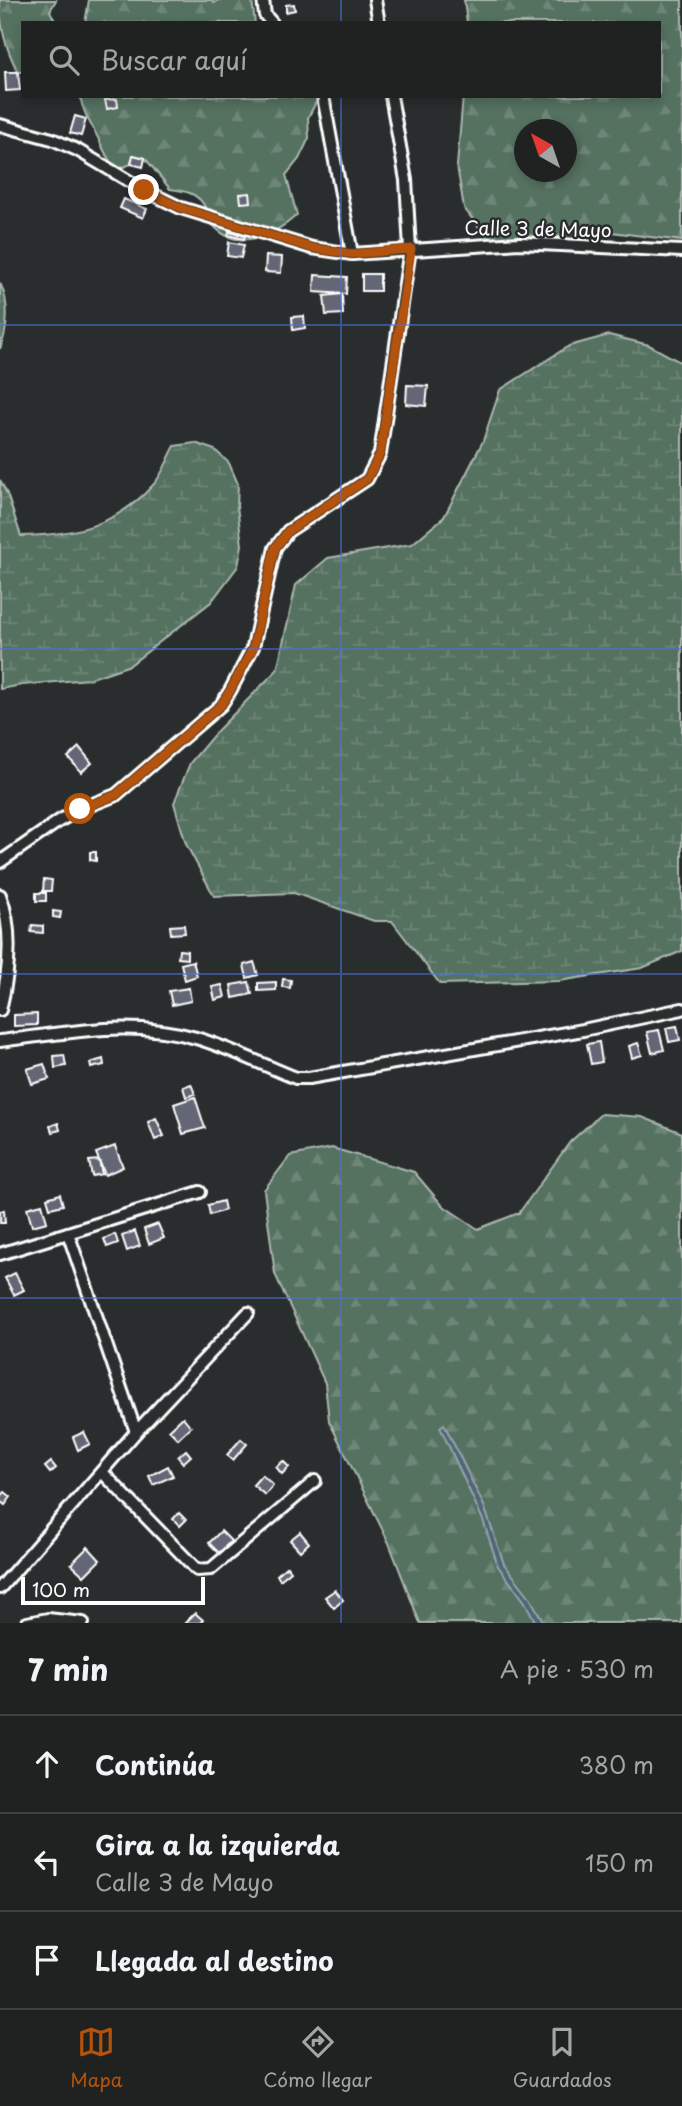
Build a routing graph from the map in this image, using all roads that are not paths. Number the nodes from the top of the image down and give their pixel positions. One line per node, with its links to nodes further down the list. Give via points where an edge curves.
1 (263, 0): 3 (street)
2 (375, 0): 4 (street)
3 (270, 21)
4 (379, 21)
5 (323, 98): 10 (street)
6 (391, 98): 8 (street, via 406,180)
7 (0, 125): 10 (street, Calle 3 de Mayo, via 77,150 181,208 312,248)
8 (411, 249): 9 (street, Calle 3 de Mayo, via 520,243); 10 (street, Calle 3 de Mayo); 11 (street, via 380,454 367,479 288,531 275,548 253,648 230,691 210,715 116,795 59,821)
9 (682, 251)
10 (352, 254)
11 (0, 862)
12 (0, 895): 14 (street, via 9,962)
13 (682, 1009): 15 (street, via 309,1078 296,1078 196,1038 145,1029 107,1028)
14 (0, 1010)
15 (0, 1041)
16 (201, 1192): 17 (street)
17 (68, 1233): 18 (street); 20 (street)
18 (0, 1254)
19 (248, 1313): 20 (street)
20 (136, 1432): 21 (street)
21 (102, 1472): 22 (street, via 197,1570 211,1569); 23 (street)
22 (315, 1480)
23 (0, 1588)
24 (27, 1623): 25 (street, via 48,1619)
25 (83, 1623)

